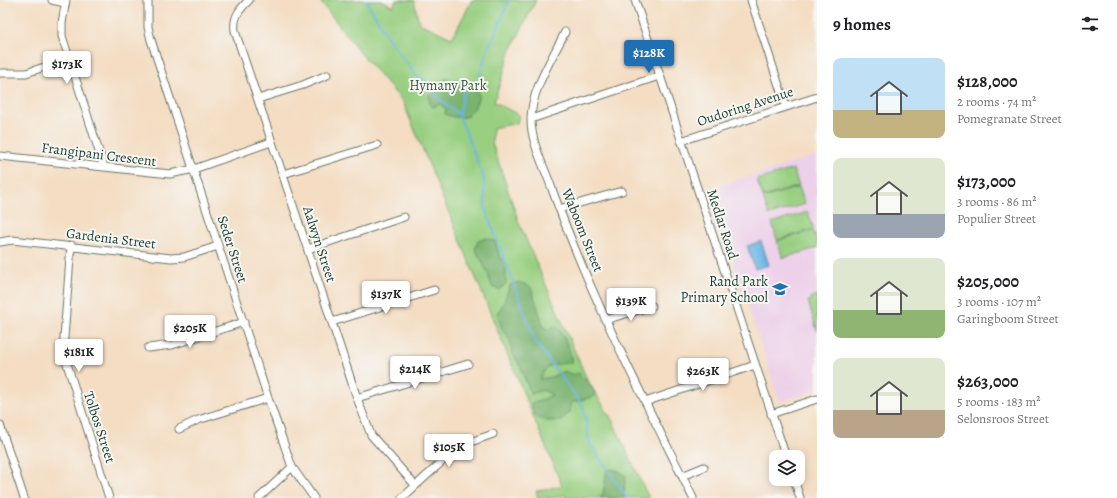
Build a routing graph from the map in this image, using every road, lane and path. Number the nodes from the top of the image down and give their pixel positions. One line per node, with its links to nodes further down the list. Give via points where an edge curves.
1 (52, 0): 6 (street)
2 (148, 0): 21 (street, Seder Street, via 148,27 151,40)
3 (249, 0): 13 (street, Aalwyn Street, via 236,14 234,25)
4 (635, 0): 11 (street, Medlar Road)
5 (751, 0): 14 (street)
6 (66, 2): 8 (street, via 62,31)
7 (564, 32): 15 (street, via 540,85)
8 (69, 59): 9 (street, via 26,73); 20 (street)
9 (0, 73)
10 (328, 75): 13 (street)
11 (659, 76): 15 (street); 16 (street, Medlar Road)
12 (817, 97): 14 (street, Oudoring Avenue)
13 (258, 99): 17 (street, Aalwyn Street)
14 (786, 107): 16 (street, Oudoring Avenue)
15 (531, 119): 24 (street, Waboom Street, via 533,134)
16 (681, 141): 37 (street, Medlar Road)
17 (271, 142): 21 (street, Frangipani Crescent); 22 (street, Aalwyn Street)
18 (377, 145): 22 (street)
19 (0, 156): 20 (street, Frangipani Crescent)
20 (104, 167): 21 (street, Frangipani Crescent, via 162,174)
21 (194, 169): 28 (street, Seder Street)
22 (283, 174): 29 (street, Aalwyn Street)
23 (622, 191): 24 (street)
24 (559, 209): 32 (street, Waboom Street)
25 (404, 216): 29 (street)
26 (0, 242): 27 (street, Gardenia Street, via 12,240)
27 (71, 245): 28 (street, Gardenia Street, via 177,258); 53 (street, Tolbos Street, via 63,351)
28 (218, 246): 33 (street, Seder Street)
29 (308, 249): 34 (street, Aalwyn Street)
30 (434, 290): 34 (street)
31 (652, 306): 32 (street)
32 (605, 320): 41 (street, Waboom Street)
33 (244, 322): 35 (street, via 172,345); 38 (street, Seder Street)
34 (332, 322): 39 (street, Aalwyn Street)
35 (148, 348)
36 (468, 364): 39 (street)
37 (755, 365): 41 (street); 42 (street, Medlar Road)
38 (268, 398): 44 (street, via 198,420); 47 (street, Seder Street)
39 (357, 398): 50 (street, Aalwyn Street, via 372,435)
40 (817, 398): 42 (street)
41 (645, 402): 49 (street, Waboom Street)
42 (771, 414): 46 (street, Medlar Road)
43 (0, 425): 52 (street)
44 (179, 429)
45 (493, 434): 50 (street, via 461,446)
46 (784, 450)
47 (292, 467): 54 (street); 55 (street, Seder Street)
48 (704, 467): 49 (street)
49 (682, 476): 57 (street, Waboom Street)
50 (415, 485): 56 (street)
51 (796, 486): 58 (street)
52 (24, 498)
53 (109, 498)
54 (259, 498)
55 (314, 498)
56 (402, 498)
57 (693, 498)
58 (800, 498)

